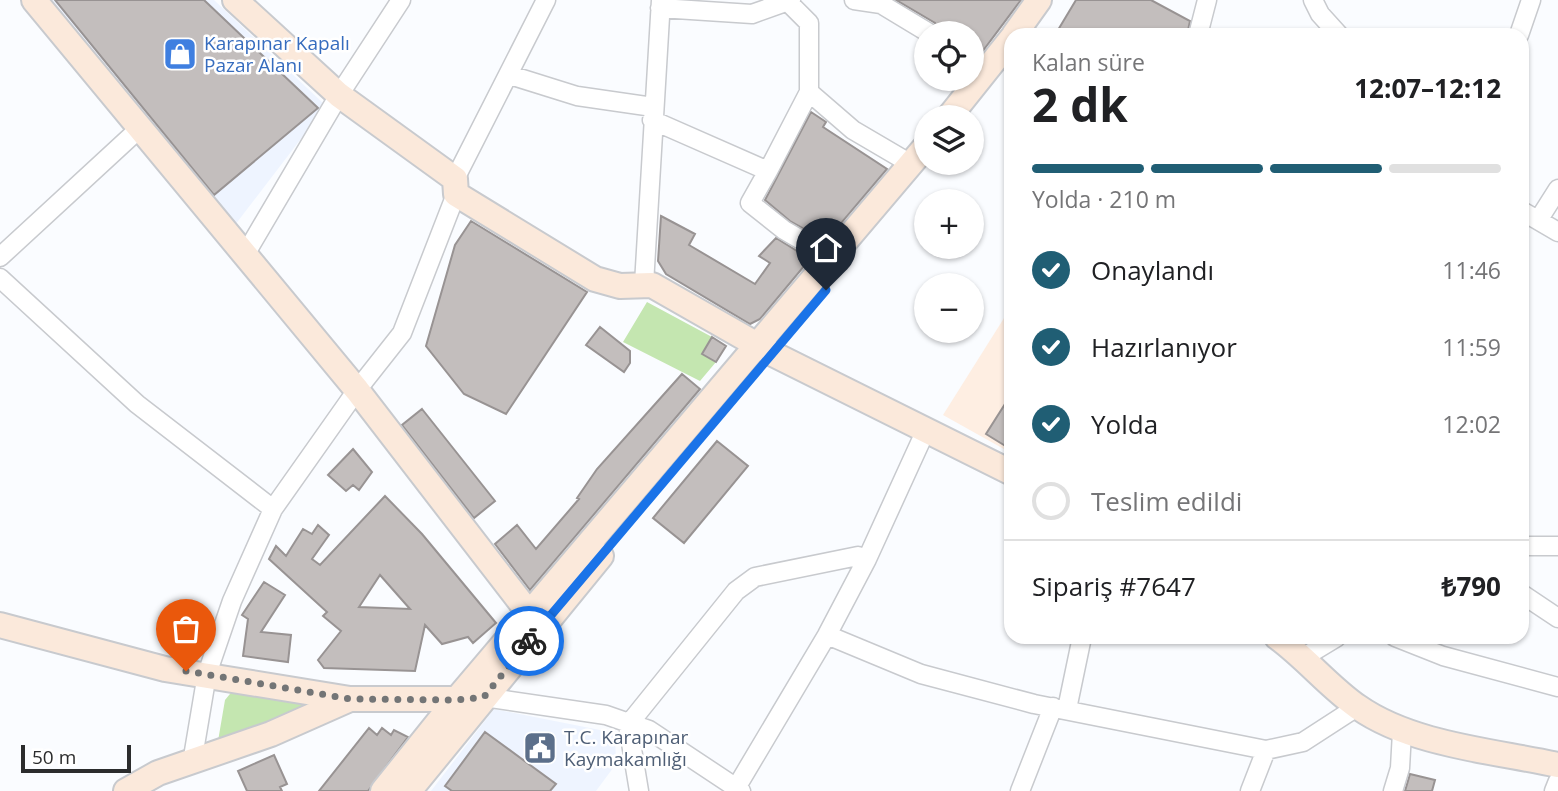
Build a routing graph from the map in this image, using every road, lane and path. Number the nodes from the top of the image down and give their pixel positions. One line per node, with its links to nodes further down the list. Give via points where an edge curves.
1 (34, 0): 28 (street)
2 (235, 0): 24 (street)
3 (401, 0): 24 (street)
4 (546, 0): 22 (street)
5 (854, 0): 12 (street)
6 (1039, 0): 15 (street)
7 (1057, 0): 16 (street)
8 (1207, 0): 17 (street)
9 (1313, 0): 18 (street)
10 (1531, 0): 19 (street)
11 (788, 1): 13 (street, via 752,14); 23 (street, via 809,23)
12 (880, 2): 14 (street)
13 (660, 4): 27 (street)
14 (914, 24)
15 (1019, 28)
16 (1038, 28)
17 (1201, 28)
18 (1333, 28)
19 (1521, 28)
20 (1004, 48): 21 (street)
21 (990, 64): 25 (street); 26 (street)
22 (510, 75): 27 (street); 33 (street)
23 (809, 92): 29 (street, via 853,130); 32 (street)
24 (339, 95): 33 (street); 38 (street)
25 (958, 105)
26 (974, 105)
27 (653, 113): 32 (street); 42 (street)
28 (140, 128): 38 (street); 39 (street)
29 (914, 154)
30 (914, 168): 40 (street)
31 (914, 169): 43 (street)
32 (768, 170): 40 (street, via 750,203)
33 (456, 187): 42 (street, via 596,279 620,286); 44 (street, via 402,333)
34 (1558, 189): 36 (street)
35 (1529, 214): 36 (street)
36 (1539, 219): 37 (street)
37 (1558, 232)
38 (246, 253): 44 (street)
39 (0, 257)
40 (832, 258): 43 (street)
41 (0, 278): 47 (street, via 137,404)
42 (643, 284): 43 (street)
43 (766, 349): 45 (street); 53 (street)
44 (357, 390): 47 (street); 53 (street)
45 (925, 432): 46 (street); 50 (street)
46 (1004, 469)
47 (273, 509): 61 (street, via 232,601)
48 (1529, 546): 49 (street)
49 (1558, 546)
50 (867, 559): 55 (street); 68 (street, via 858,556 755,577 736,591)
51 (1529, 599): 52 (street)
52 (1558, 618)
53 (535, 621): 63 (street); 65 (street)
54 (0, 625): 61 (street, via 165,669)
55 (827, 635): 67 (street, via 921,674); 74 (street)
56 (1080, 644): 67 (street)
57 (1286, 644): 60 (street)
58 (1325, 644): 60 (street)
59 (1413, 644): 62 (street)
60 (1304, 657): 66 (street)
61 (207, 674): 64 (street); 71 (street)
62 (1558, 687)
63 (484, 697): 65 (street); 68 (street, via 606,715); 77 (street)
64 (350, 699): 65 (street); 71 (street)
65 (456, 700): 76 (street)
66 (1357, 707): 69 (street); 70 (street, via 1303,742)
67 (1060, 708): 70 (street); 79 (street)
68 (628, 725): 74 (street, via 649,730); 78 (street)
69 (1402, 732): 72 (street); 81 (street)
70 (1266, 750): 80 (street)
71 (192, 763): 75 (street, via 158,773)
72 (1558, 765)
73 (1558, 781): 82 (street)
74 (738, 790)
75 (126, 791)
76 (383, 791)
77 (409, 791)
78 (639, 791)
79 (1020, 791)
80 (1250, 791)
81 (1393, 791)
82 (1554, 791)

